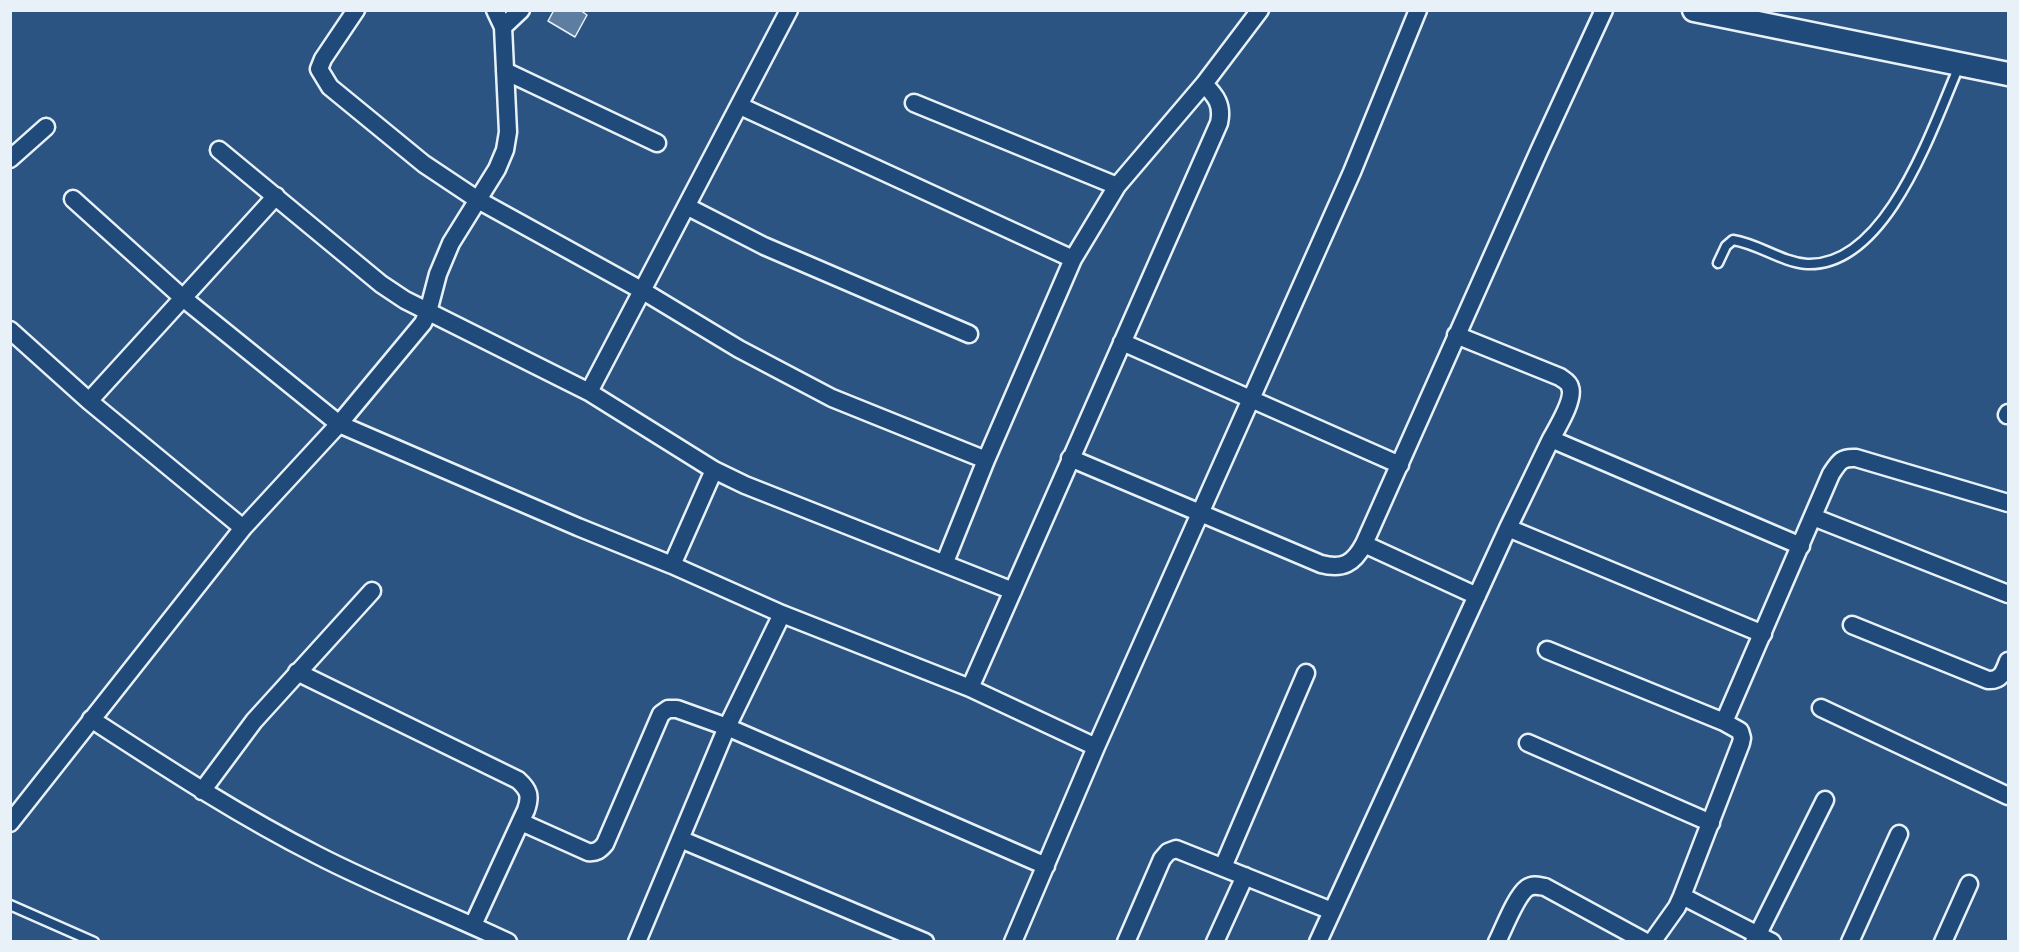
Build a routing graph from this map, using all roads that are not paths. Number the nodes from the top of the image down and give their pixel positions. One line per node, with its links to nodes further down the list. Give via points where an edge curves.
1 (356, 10): 24 (street, via 323,59 319,69 323,78 424,164)
2 (495, 10): 10 (street)
3 (520, 10): 10 (street)
4 (789, 10): 16 (street)
5 (1260, 10): 14 (street)
6 (1418, 10): 36 (street, via 1353,172)
7 (1604, 10): 33 (street)
8 (1694, 10): 9 (main road)
9 (1772, 18): 11 (main road)
10 (503, 27): 12 (street)
11 (1960, 64): 13 (main road); 27 (lane, via 1911,177 1863,242 1845,256 1806,264 1733,240)
12 (505, 71): 18 (street); 24 (street, via 505,150)
13 (2008, 74)
14 (1204, 84): 21 (street); 34 (street, via 1220,103 1219,123)
15 (914, 103): 21 (street)
16 (740, 106): 25 (street); 26 (street)
17 (46, 127): 20 (street)
18 (657, 143)
19 (219, 150): 22 (street)
20 (10, 159)
21 (1117, 186): 26 (street)
22 (276, 196): 29 (street); 30 (street, via 381,284)
23 (73, 199): 29 (street)
24 (478, 200): 28 (street); 30 (street, via 451,243)
25 (688, 207): 28 (street); 32 (street, via 791,258)
26 (1073, 259): 41 (street)
27 (1718, 263)
28 (642, 291): 35 (street); 41 (street, via 832,398)
29 (183, 298): 37 (street); 38 (street)
30 (428, 312): 35 (street); 38 (street, via 414,335)
31 (10, 330): 37 (street)
32 (969, 334)
33 (1456, 335): 39 (street, via 1568,382 1571,399); 42 (street)
34 (1122, 342): 36 (street); 40 (street)
35 (589, 392): 43 (street)
36 (1251, 399): 42 (street); 45 (street)
37 (89, 402): 47 (street)
38 (339, 424): 47 (street); 52 (street)
39 (1551, 439): 48 (street); 50 (street)
40 (1070, 458): 45 (street); 54 (street)
41 (986, 460): 51 (street)
42 (1400, 465): 49 (street)
43 (714, 470): 51 (street); 52 (street)
44 (2008, 503): 46 (street, via 1847,457 1831,474)
45 (1199, 514): 49 (street, via 1333,567 1351,562); 70 (street)
46 (1813, 517): 50 (street); 55 (street)
47 (243, 528): 66 (street)
48 (1508, 528): 56 (street); 59 (street)
49 (1364, 544): 56 (street)
50 (1801, 546): 59 (street)
51 (945, 562): 54 (street)
52 (672, 565): 57 (street)
53 (372, 591): 62 (street)
54 (1013, 591): 64 (street)
55 (2008, 594)
56 (1477, 596): 85 (street)
57 (782, 614): 64 (street); 68 (street)
58 (1852, 625): 61 (street, via 1988,680 2000,679)
59 (1763, 634): 67 (street)
60 (1547, 650): 67 (street)
61 (2008, 661)
62 (297, 672): 71 (street, via 254,721); 74 (street, via 518,780 528,789 530,799)
63 (1306, 673): 80 (street)
64 (970, 688): 70 (street)
65 (1821, 708): 72 (street)
66 (91, 719): 71 (street); 75 (street)
67 (1724, 722): 76 (street, via 1740,730 1742,738)
68 (727, 727): 74 (street, via 677,709 661,714 605,844 594,853); 78 (street); 79 (street)
69 (1528, 743): 76 (street)
70 (1096, 747): 79 (street)
71 (202, 791): 86 (street, via 320,857)
72 (2008, 796)
73 (1825, 800): 87 (street)
74 (521, 822): 86 (street)
75 (10, 823)
76 (1711, 823): 83 (street)
77 (1899, 834): 99 (street)
78 (680, 839): 90 (street); 91 (street)
79 (1046, 866): 92 (street)
80 (1223, 867): 81 (street); 93 (street, via 1184,851 1168,852)
81 (1245, 876): 85 (street); 94 (street)
82 (1969, 884): 100 (street)
83 (1682, 896): 87 (street); 98 (street)
84 (10, 905): 88 (lane)
85 (1332, 911): 95 (street)
86 (473, 925): 89 (street)
87 (1762, 939)
88 (94, 942)
89 (508, 942)
90 (637, 942)
91 (925, 942)
92 (1014, 942)
93 (1126, 942)
94 (1215, 942)
95 (1318, 942)
96 (1497, 942): 97 (street, via 1522,893 1536,885)
97 (1646, 942)
98 (1652, 942)
99 (1850, 942)
100 (1943, 942)

